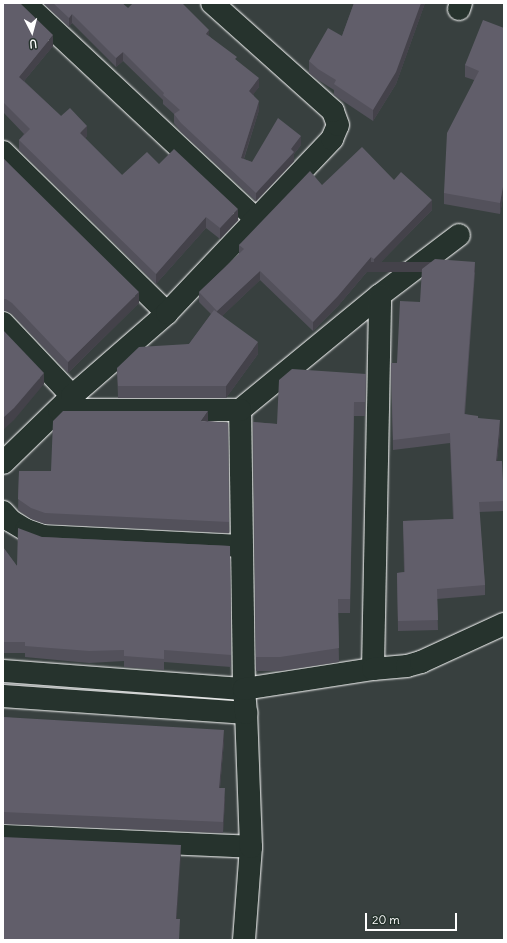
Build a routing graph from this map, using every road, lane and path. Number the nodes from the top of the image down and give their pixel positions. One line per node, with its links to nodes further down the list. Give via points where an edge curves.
1 (25, 3): 4 (street)
2 (212, 3): 4 (street, via 333,111 338,125 332,139)
3 (3, 152): 7 (street)
4 (257, 220): 7 (street)
5 (460, 235): 6 (street)
6 (380, 295): 10 (street); 15 (street)
7 (167, 313): 9 (street)
8 (3, 322): 9 (street)
9 (65, 403): 10 (street); 11 (street)
10 (240, 410): 13 (street)
11 (3, 462)
12 (3, 512): 13 (street, via 11,521 26,530 43,536)
13 (241, 546): 17 (street)
14 (504, 624): 15 (street, via 421,662)
15 (373, 670): 17 (street)
16 (3, 671): 17 (street)
17 (244, 689): 19 (street)
18 (3, 696): 19 (street)
19 (246, 713): 21 (street)
20 (3, 836): 21 (street)
21 (251, 847): 22 (street)
22 (244, 940)

